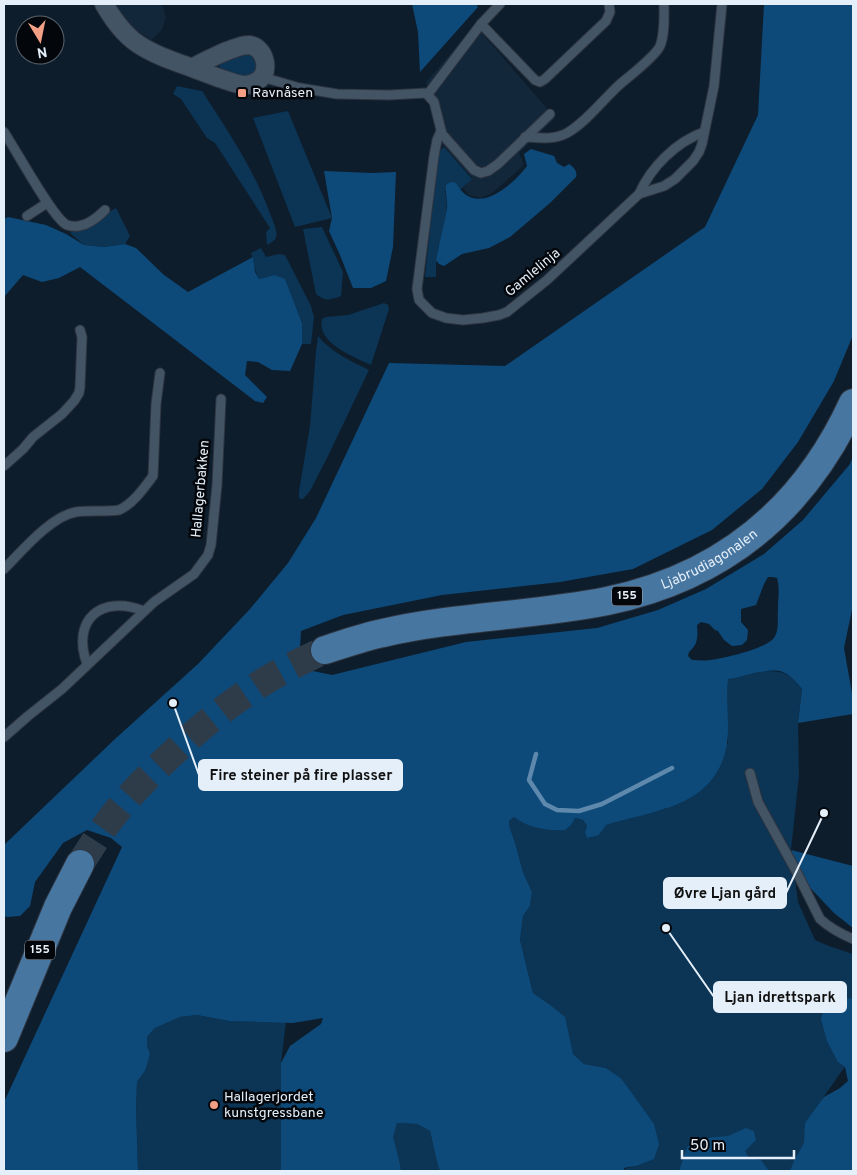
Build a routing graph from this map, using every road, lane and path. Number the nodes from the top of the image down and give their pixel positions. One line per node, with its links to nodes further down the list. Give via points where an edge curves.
1 (104, 4): 7 (street, via 118,26 138,45)
2 (500, 4): 6 (lane)
3 (609, 4): 6 (lane, via 609,14 602,26 540,82)
4 (664, 4): 14 (lane, via 663,30 655,53 566,133 551,138)
5 (722, 4): 13 (lane, Gamlelinja, via 714,86)
6 (481, 24): 9 (lane)
7 (192, 68): 8 (street, via 244,85 257,82); 8 (street, via 248,45 263,54 266,65)
8 (262, 77): 9 (lane, via 337,94)
9 (426, 93): 11 (lane, Gamlelinja, via 436,107)
10 (550, 114): 14 (lane, Gamlelinja)
11 (441, 131): 14 (lane, Gamlelinja, via 474,170 481,173 498,164); 15 (lane, Gamlelinja, via 434,156 417,294 432,312 446,318 463,320 499,316 507,312 547,280)
12 (4, 132): 16 (lane)
13 (704, 132): 15 (lane, Gamlelinja, via 681,144 659,164); 15 (lane, Gamlelinja, via 699,152 675,179)
14 (525, 137)
15 (639, 194)
16 (47, 203): 17 (lane, via 62,222 77,226); 18 (lane)
17 (105, 210)
18 (27, 216)
19 (80, 330): 23 (lane, via 79,393 62,414)
20 (160, 373): 24 (lane, via 153,476 148,483 119,510 74,512 58,519)
21 (221, 399): 25 (lane, Hallagerbakken, via 217,485 208,555 194,574)
22 (853, 403): 26 (main road, Ljabrudiagonalen / 155, via 829,449 794,497 753,535 704,567 665,584 607,601 383,633)
23 (4, 466)
24 (4, 569)
25 (144, 611): 27 (lane, Hallagerbakken); 27 (lane, via 112,606 96,613 86,624 82,635)
26 (325, 650)
27 (87, 664): 28 (lane, Hallagerbakken)
28 (4, 737)
29 (750, 772): 31 (lane, via 758,802 820,919 838,933)
30 (80, 864): 32 (main road, 155, via 58,907)
31 (853, 939)
32 (4, 1038)

